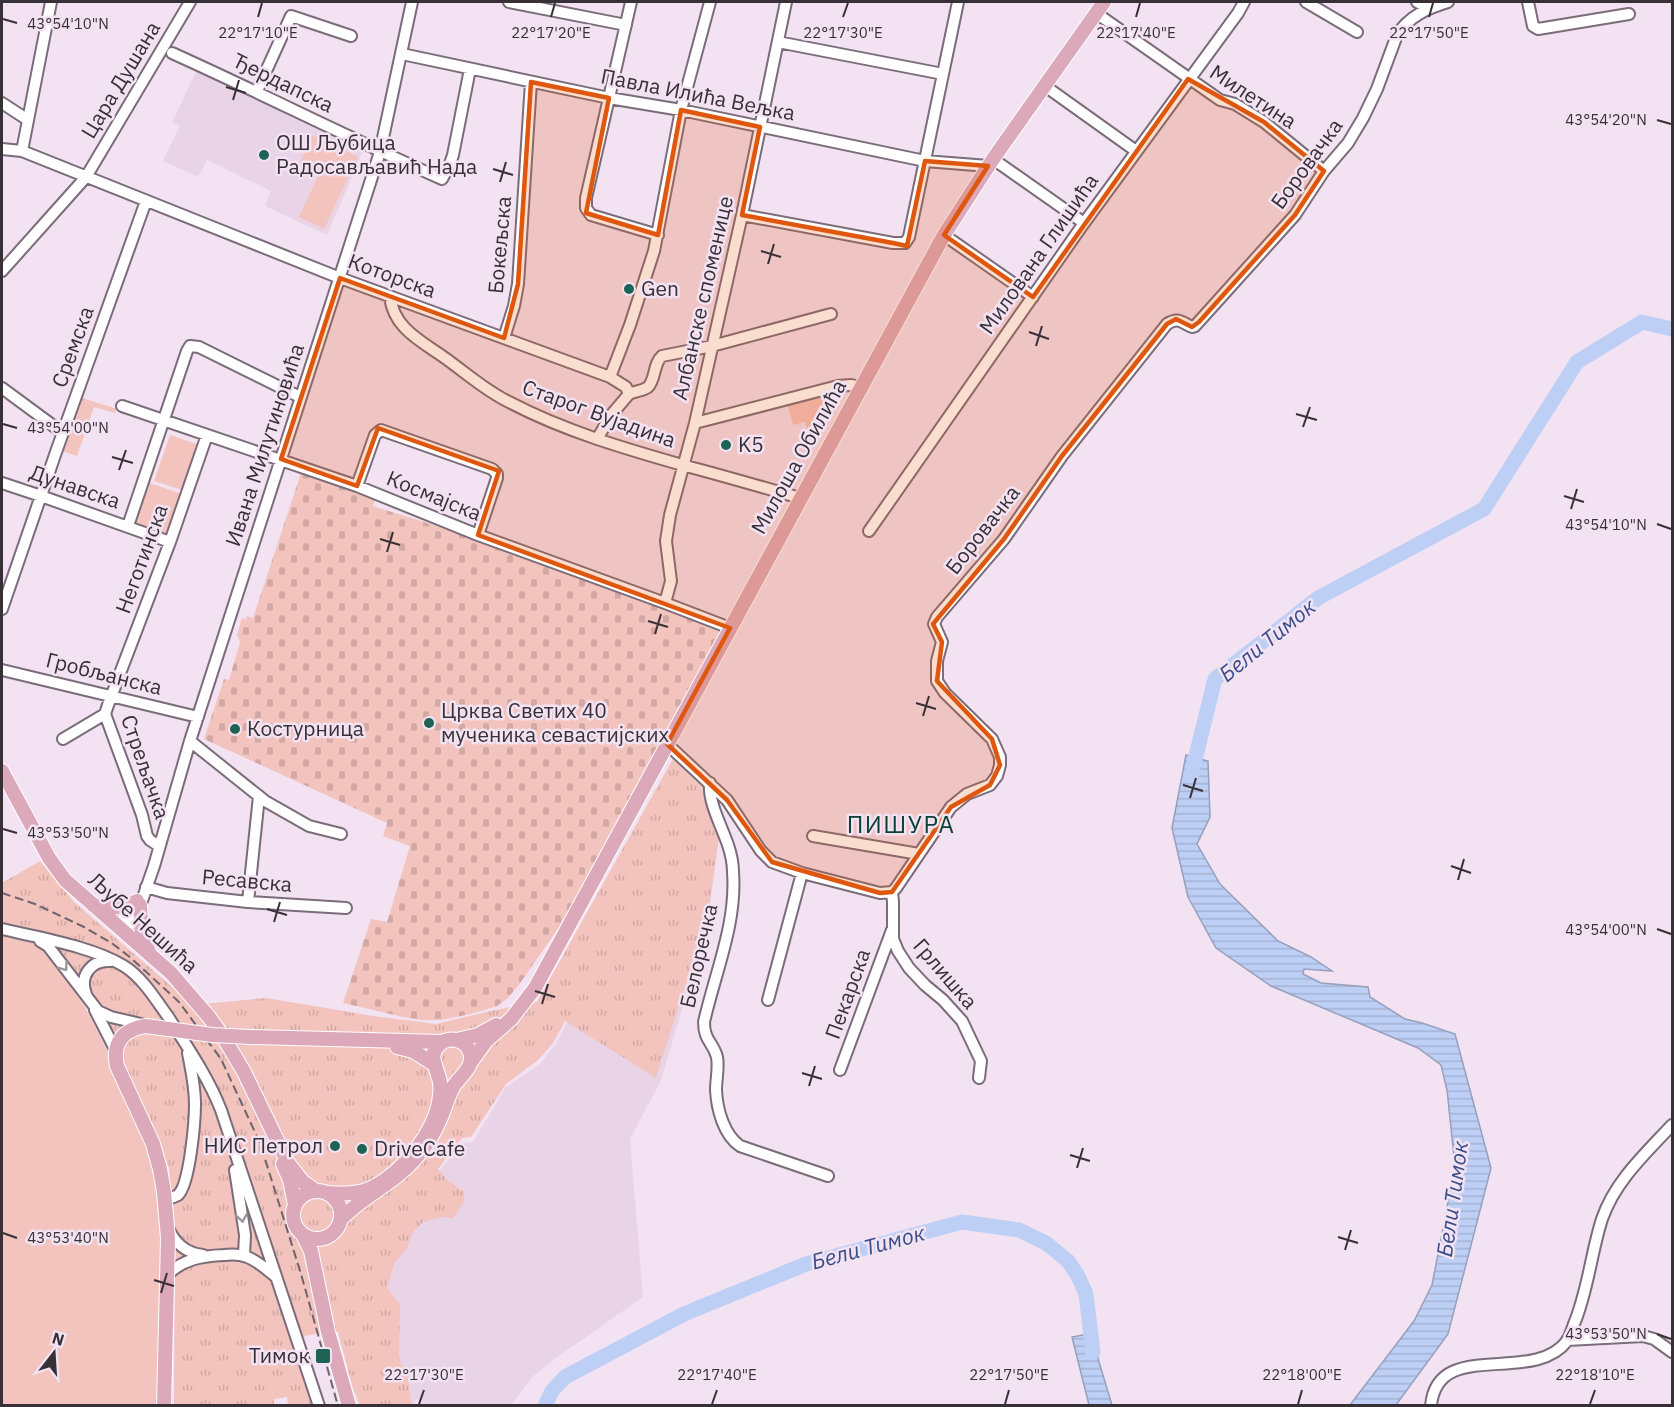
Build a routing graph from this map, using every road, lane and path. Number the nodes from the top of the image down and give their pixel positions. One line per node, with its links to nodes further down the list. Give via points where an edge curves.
1 (51, 2): 33 (street)
2 (190, 2): 42 (street, Цара Душана)
3 (412, 2): 23 (street, Ивана Милутиновића)
4 (509, 2): 14 (street)
5 (631, 2): 18 (street)
6 (710, 2): 32 (street)
7 (786, 2): 21 (street, Албанске споменице)
8 (958, 2): 25 (street)
9 (1242, 2): 26 (street, Милована Глишића)
10 (1306, 2): 19 (street)
11 (1417, 2): 16 (street)
12 (1448, 2): 16 (street, Боровачка)
13 (1528, 2): 17 (street, via 1533,26 1538,29)
14 (542, 4): 18 (street)
15 (1100, 7): 26 (street, Милетина); 28 (main road, Милоша Обилића)
16 (1429, 8): 41 (street, Боровачка, via 1396,35 1364,118)
17 (1629, 14)
18 (626, 25): 30 (street)
19 (1357, 32)
20 (351, 36): 29 (street, via 292,16)
21 (778, 42): 25 (street); 34 (street, Албанске споменице)
22 (172, 52): 29 (street, Ђердапска)
23 (402, 54): 24 (street, Павла Илића Вељка); 38 (street, Ивана Милутиновића)
24 (470, 69): 27 (street, Павла Илића Вељка); 38 (street, Ђердапска, via 453,155 442,179)
25 (943, 74): 39 (street)
26 (1188, 79): 37 (street, Милована Глишића); 41 (street, Милетина, via 1264,122)
27 (531, 82): 30 (street, Павла Илића Вељка); 53 (street, Бокељска, via 518,284)
28 (1045, 86): 37 (street); 40 (main road, Милоша Обилића)
29 (257, 91): 38 (street, Ђердапска)
30 (609, 98): 32 (street, Павла Илића Вељка); 46 (street, via 586,208 591,215)
31 (2, 103): 33 (street)
32 (681, 110): 34 (street, Павла Илића Вељка); 46 (street)
33 (28, 120): 36 (street)
34 (760, 127): 39 (street, Павла Илића Вељка); 44 (street, Албанске споменице)
35 (2, 149): 36 (street, Которска)
36 (22, 151): 42 (street, Которска)
37 (1136, 151): 45 (street, Милована Глишића)
38 (380, 152): 49 (street, Ивана Милутиновића)
39 (924, 160): 40 (street, Павла Илића Вељка); 44 (street, via 905,243)
40 (990, 162): 45 (street); 47 (main road, Милоша Обилића)
41 (1324, 171): 93 (street, Боровачка, via 1295,215 1199,322 1192,327 1174,320 1167,324 1062,456 1004,539 935,620 942,642 937,681 992,739 1000,765 990,785 967,794 951,807)
42 (86, 177): 43 (street, Которска); 48 (street, Цара Душана)
43 (146, 201): 49 (street, Которска); 63 (street, Сремска)
44 (742, 215): 54 (street, Албанске споменице)
45 (1084, 223): 51 (street, Милована Глишића)
46 (658, 235): 55 (street, via 638,304)
47 (944, 235): 51 (street); 56 (main road, Милоша Обилића)
48 (2, 271)
49 (340, 278): 50 (street, Которска); 59 (street, Ивана Милутиновића)
50 (390, 296): 53 (street, Которска); 65 (street, Старог Вујадина, via 392,310 403,328 497,395)
51 (1033, 297): 73 (street, Милована Глишића)
52 (831, 314): 54 (street)
53 (504, 338): 55 (street, Которска)
54 (712, 346): 58 (street, via 662,356 648,386); 62 (street, Албанске споменице)
55 (610, 377): 58 (street, Которска, via 627,387)
56 (861, 387): 62 (street, via 838,386); 71 (main road, Милоша Обилића)
57 (2, 388): 63 (street)
58 (629, 394): 65 (street)
59 (300, 397): 61 (street, Неготинска, via 190,346); 66 (street, Ивана Милутиновића)
60 (122, 406): 61 (street, Космајска)
61 (164, 420): 64 (street, Космајска); 72 (street, Неготинска)
62 (695, 423): 67 (street, Албанске споменице)
63 (63, 433): 70 (street, Сремска)
64 (207, 435): 66 (street, Космајска); 75 (street, Неготинска)
65 (597, 439): 67 (street, Старог Вујадина)
66 (280, 459): 69 (street, Космајска); 83 (street, Ивана Милутиновића)
67 (684, 465): 71 (street, Старог Вујадина); 77 (street, Албанске споменице, via 667,530 671,573)
68 (2, 483): 70 (street, Дунавска)
69 (357, 486): 74 (street, Космајска); 74 (street, via 375,435 383,430 492,469 497,474)
70 (41, 495): 72 (street, Дунавска); 76 (street, Сремска)
71 (800, 498): 79 (main road, Милоша Обилића)
72 (128, 526): 75 (street, Дунавска)
73 (869, 531)
74 (478, 535): 77 (street, Космајска)
75 (170, 542): 81 (street, Неготинска)
76 (6, 583): 78 (street, Сремска)
77 (665, 603): 79 (street, Космајска)
78 (2, 609)
79 (730, 628): 86 (main road, Милоша Обилића)
80 (2, 670): 81 (street, Гробљанска)
81 (112, 695): 82 (street, Стрељачка); 83 (street, Гробљанска)
82 (105, 714): 84 (street); 92 (street, Стрељачка, via 147,836)
83 (198, 717): 85 (street, Ивана Милутиновића)
84 (63, 738)
85 (190, 741): 89 (street); 92 (street, Ивана Милутиновића)
86 (667, 744): 88 (street); 104 (main road, Милоша Обилића)
87 (2, 771): 98 (main road, Љубе Нешића, via 53,864)
88 (710, 783): 94 (street, via 727,800 768,858); 123 (street, Белоречка, via 731,856 734,882 726,938 704,1022 704,1032 717,1059 719,1112 729,1136 740,1146)
89 (259, 796): 90 (street, via 309,826); 97 (street)
90 (341, 834)
91 (813, 836): 93 (street)
92 (159, 846): 96 (street, Ивана Милутиновића)
93 (919, 854): 95 (street, Боровачка)
94 (802, 873): 95 (street); 107 (street)
95 (892, 892): 102 (street, Грлишка)
96 (142, 898): 97 (street, Ресавска, via 167,894); 98 (main road, via 120,908); 101 (street, Ивана Милутиновића, via 124,916); 105 (main road, via 142,935)
97 (248, 902): 99 (street, Ресавска)
98 (92, 905): 101 (main road, Љубе Нешића)
99 (346, 908)
100 (2, 929): 103 (street)
101 (121, 929): 105 (main road, Љубе Нешића)
102 (892, 930): 117 (street, Пекарска); 119 (street, Грлишка, via 898,951 909,968 962,1021 981,1061)
103 (35, 937): 106 (street); 108 (street, one-way to 108, via 48,946)
104 (557, 950): 110 (main road, Милоша Обилића, via 499,1023 478,1035); 115 (main road, Милоша Обилића, via 522,1006 486,1041)
105 (149, 954): 120 (main road, Љубе Нешића, via 179,981 209,1017)
106 (113, 961): 108 (street, via 99,962 87,972 83,987); 113 (street, via 142,982)
107 (768, 1000)
108 (89, 1001): 109 (street, via 106,1016); 114 (street)
109 (146, 1026): 111 (main road, bridge, via 212,1035); 114 (main road, via 124,1034)
110 (457, 1040): 112 (main road); 115 (main road, via 468,1048)
111 (371, 1041): 112 (main road); 116 (main road, via 407,1049)
112 (442, 1042): 116 (main road, via 434,1052)
113 (187, 1046): 122 (street, via 215,1095); 125 (street, via 195,1103 194,1135 181,1191)
114 (116, 1052): 125 (main road, via 117,1066 155,1151)
115 (471, 1062): 118 (main road)
116 (435, 1067): 118 (main road, via 448,1077); 124 (main road, via 440,1095 437,1111 427,1134 410,1157 384,1180 365,1190 347,1194)
117 (840, 1070)
118 (461, 1075): 127 (main road, via 435,1131 417,1158)
119 (979, 1078)
120 (259, 1104): 124 (main road, via 292,1169 303,1182); 126 (main road, via 290,1180)
121 (1672, 1125): 136 (street, via 1622,1181 1610,1201 1579,1312)
122 (230, 1140): 131 (street, one-way to 131); 134 (street)
123 (828, 1176)
124 (322, 1192): 126 (main road, via 302,1196); 127 (main road, via 338,1203)
125 (165, 1200): 128 (main road)
126 (295, 1205): 129 (main road, via 293,1220)
127 (341, 1219): 130 (main road)
128 (168, 1227): 132 (street, via 182,1248); 133 (main road)
129 (303, 1235): 130 (main road, via 311,1239); 135 (main road, via 311,1251)
130 (330, 1236): 135 (main road, via 319,1266)
131 (244, 1255): 132 (street); 134 (street)
132 (206, 1256): 133 (street, via 180,1264)
133 (167, 1275): 138 (main road)
134 (275, 1276): 139 (street)
135 (328, 1332): 140 (main road)
136 (1567, 1340): 137 (street, via 1643,1336); 141 (street, via 1535,1361 1459,1368 1437,1384)
137 (1672, 1352)
138 (164, 1406)
139 (319, 1406)
140 (349, 1406)
141 (1431, 1406)

